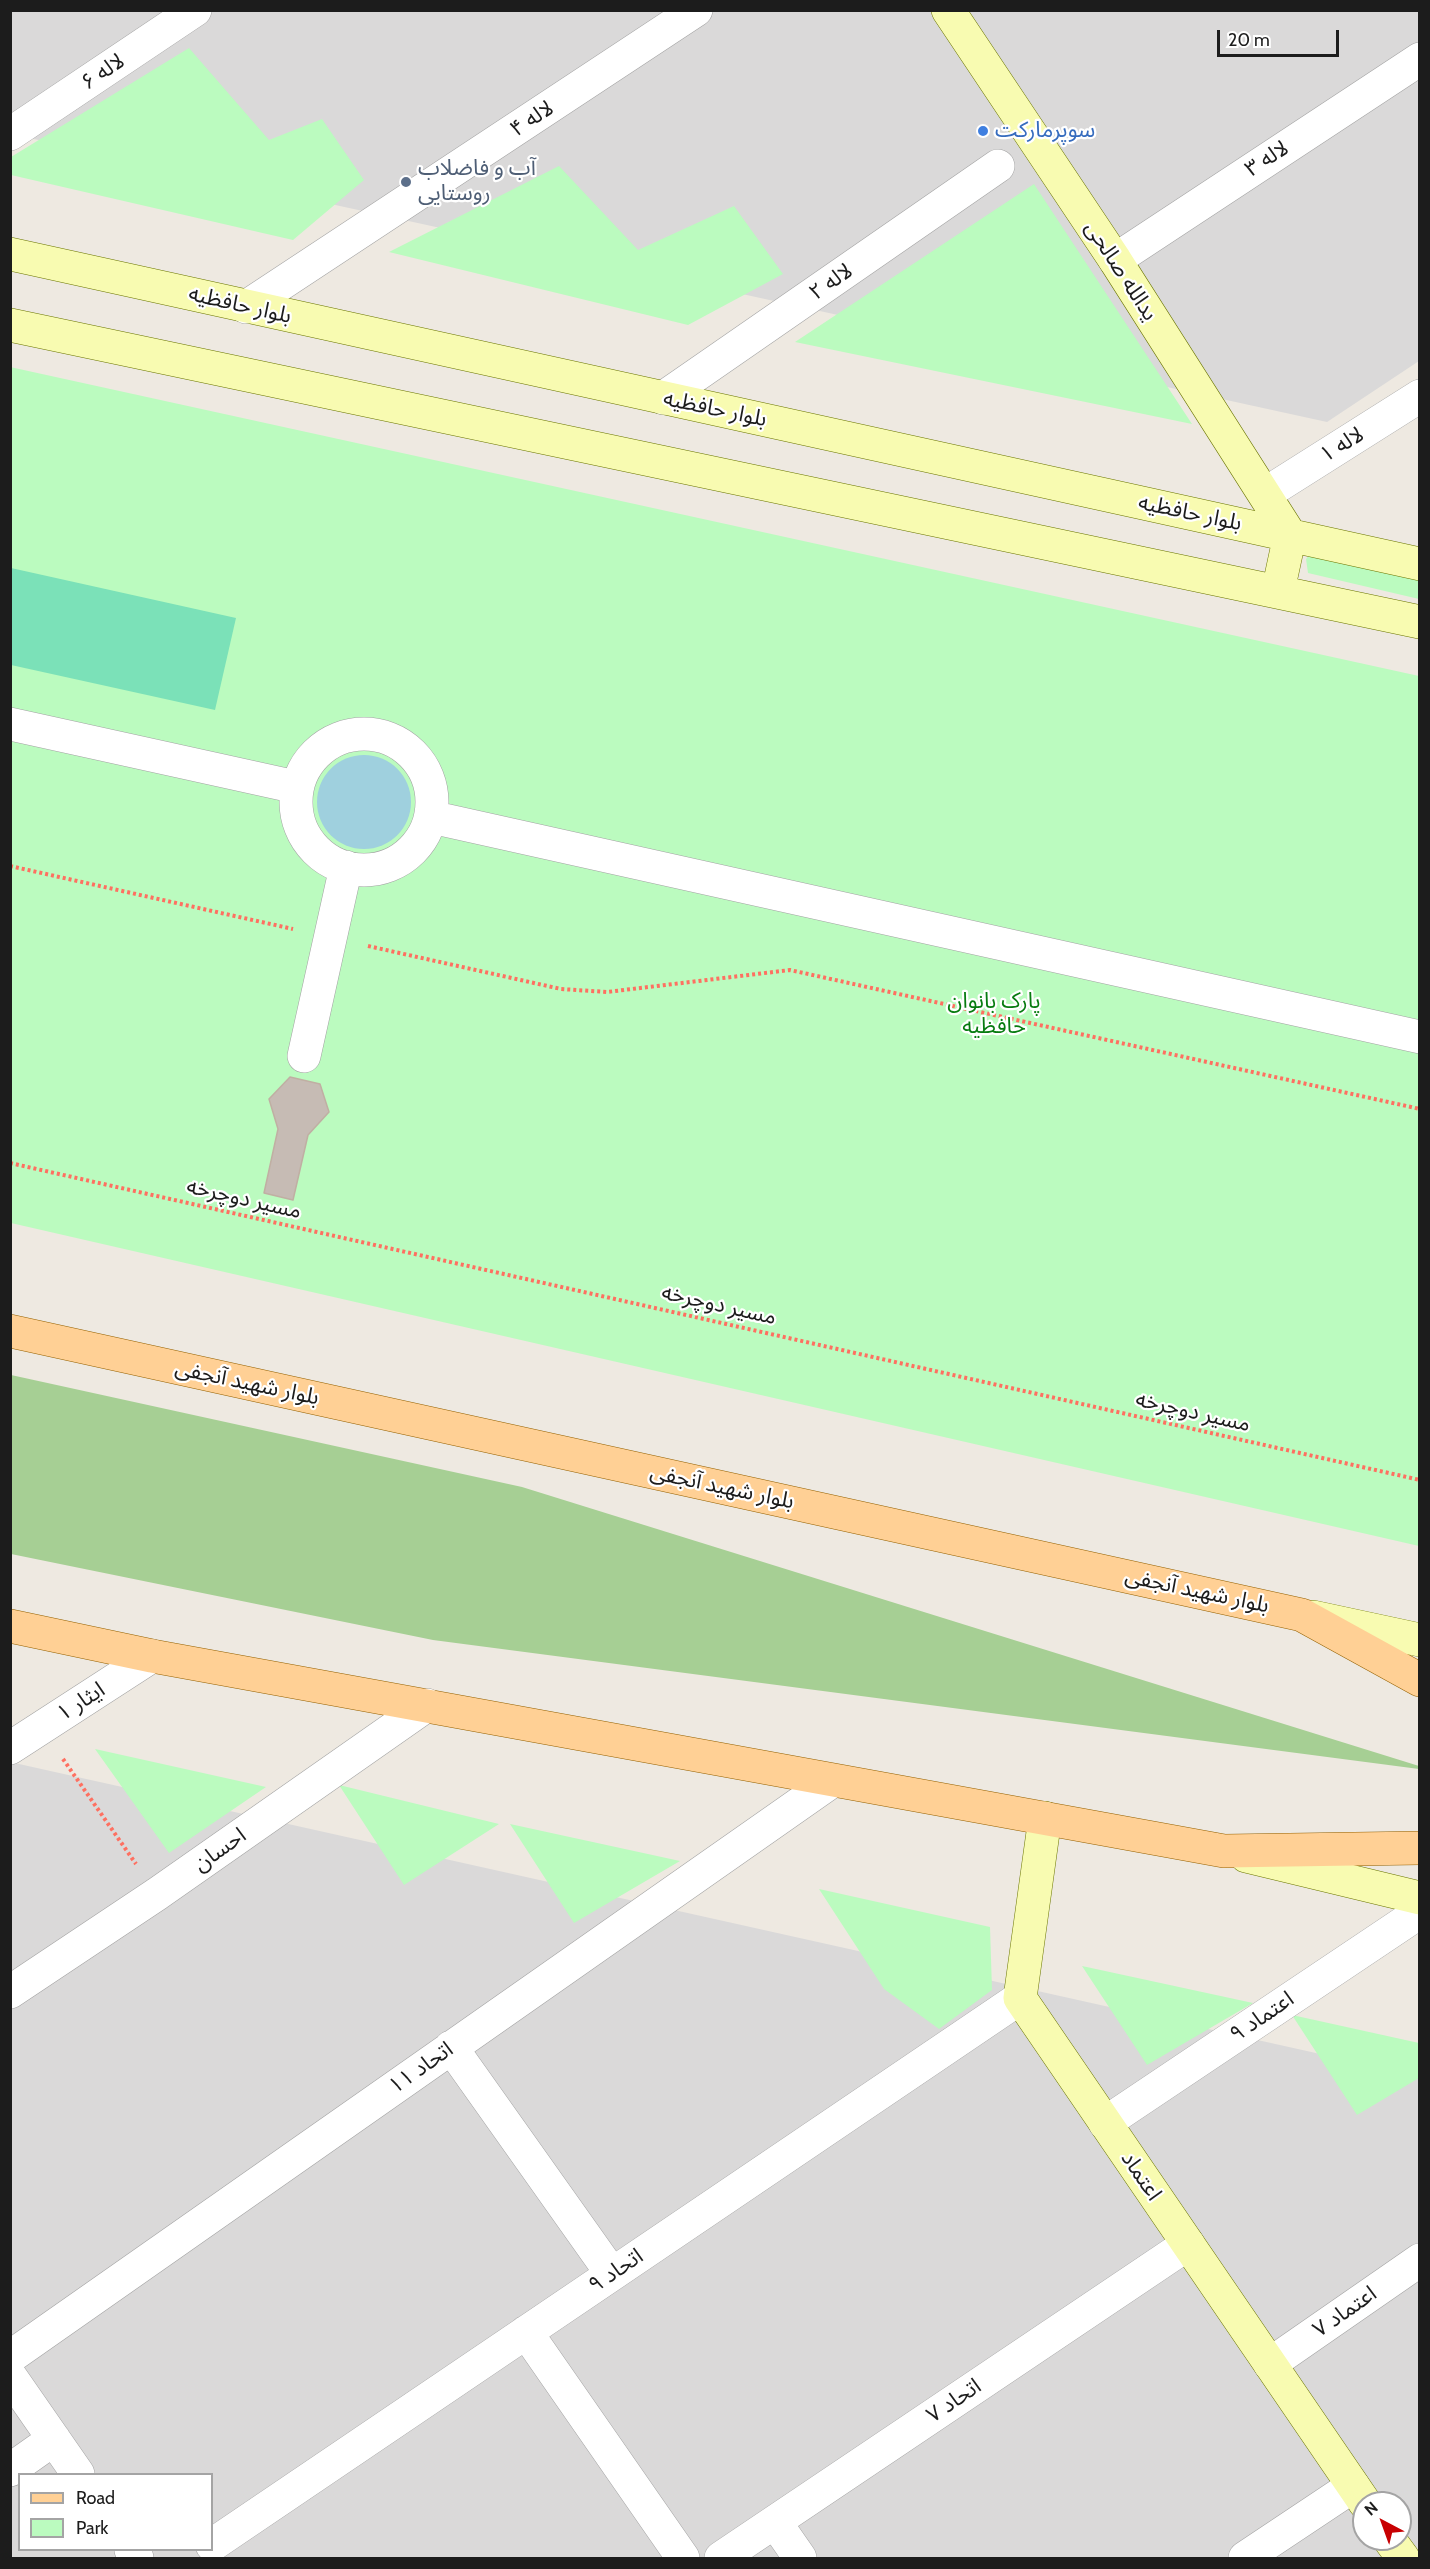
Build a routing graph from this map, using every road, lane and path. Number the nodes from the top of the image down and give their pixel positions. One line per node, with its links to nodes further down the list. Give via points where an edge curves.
1 (195, 10): 5 (street, لاله ۶)
2 (696, 10): 9 (street, لاله ۴)
3 (957, 14): 8 (main road, یدالله صالحی)
4 (1419, 59): 8 (street, لاله ۳)
5 (10, 134)
6 (998, 166): 12 (street, لاله ۲)
7 (10, 254): 9 (main road, بلوار حافظیه)
8 (1114, 260): 13 (main road, یدالله صالحی)
9 (246, 307): 12 (main road, بلوار حافظیه)
10 (10, 325): 16 (main road)
11 (1419, 396): 13 (street, لاله ۱)
12 (663, 398): 14 (main road, بلوار حافظیه)
13 (1265, 494): 14 (main road, یدالله صالحی)
14 (1290, 535): 15 (main road, بلوار حافظیه); 16 (main road)
15 (1419, 564)
16 (1278, 591): 17 (main road)
17 (1419, 622)
18 (10, 724): 19 (street)
19 (297, 788): 20 (street, via 306,765 322,748 344,737 367,734 390,739 411,752 425,770 432,794); 22 (street, via 296,811 303,834 317,853 337,866)
20 (430, 817): 22 (street, via 422,839 406,857 384,868 360,871); 24 (street)
21 (10, 866): 23 (path)
22 (346, 867): 23 (street)
23 (330, 937): 25 (street); 26 (path, via 582,992 790,970)
24 (1419, 1037)
25 (304, 1056)
26 (1419, 1109)
27 (10, 1163): 29 (path, مسیر دوچرخه)
28 (10, 1331): 30 (main road, بلوار شهید آنجفی)
29 (1419, 1480)
30 (1302, 1615): 32 (main road); 34 (main road, بلوار شهید آنجفی)
31 (10, 1626): 33 (main road)
32 (1419, 1640)
33 (152, 1656): 35 (main road); 36 (street, ایثار ۱)
34 (1419, 1680)
35 (427, 1705): 38 (main road); 42 (street, احسان)
36 (41, 1728): 37 (street, ایثار ۱); 42 (path)
37 (10, 1748)
38 (832, 1781): 39 (main road); 47 (street, اتحاد ۱۱)
39 (1045, 1818): 41 (main road); 46 (main road)
40 (1419, 1848): 41 (main road)
41 (1224, 1851): 43 (main road)
42 (157, 1894): 45 (street, احسان)
43 (1419, 1898)
44 (1419, 1912): 48 (street, اعتماد ۹)
45 (10, 1992)
46 (1020, 1998): 48 (main road, اعتماد); 51 (street, اتحاد ۹)
47 (451, 2047): 51 (street); 53 (street, اتحاد ۱۱)
48 (1106, 2122): 49 (main road, اعتماد)
49 (1188, 2244): 54 (main road, اعتماد); 61 (street, اتحاد ۷)
50 (1419, 2260): 54 (street, اعتماد ۷)
51 (612, 2274): 52 (street, اتحاد ۹)
52 (526, 2332): 62 (street, اتحاد ۹); 63 (street)
53 (10, 2357)
54 (1270, 2364): 59 (main road, اعتماد)
55 (10, 2376): 56 (street)
56 (54, 2439): 57 (street); 58 (street)
57 (10, 2469)
58 (77, 2473)
59 (1357, 2491)
60 (1352, 2498): 66 (street)
61 (775, 2522): 64 (street, اتحاد ۷); 65 (street)
62 (213, 2544)
63 (683, 2559)
64 (721, 2559)
65 (801, 2559)
66 (1245, 2559)

